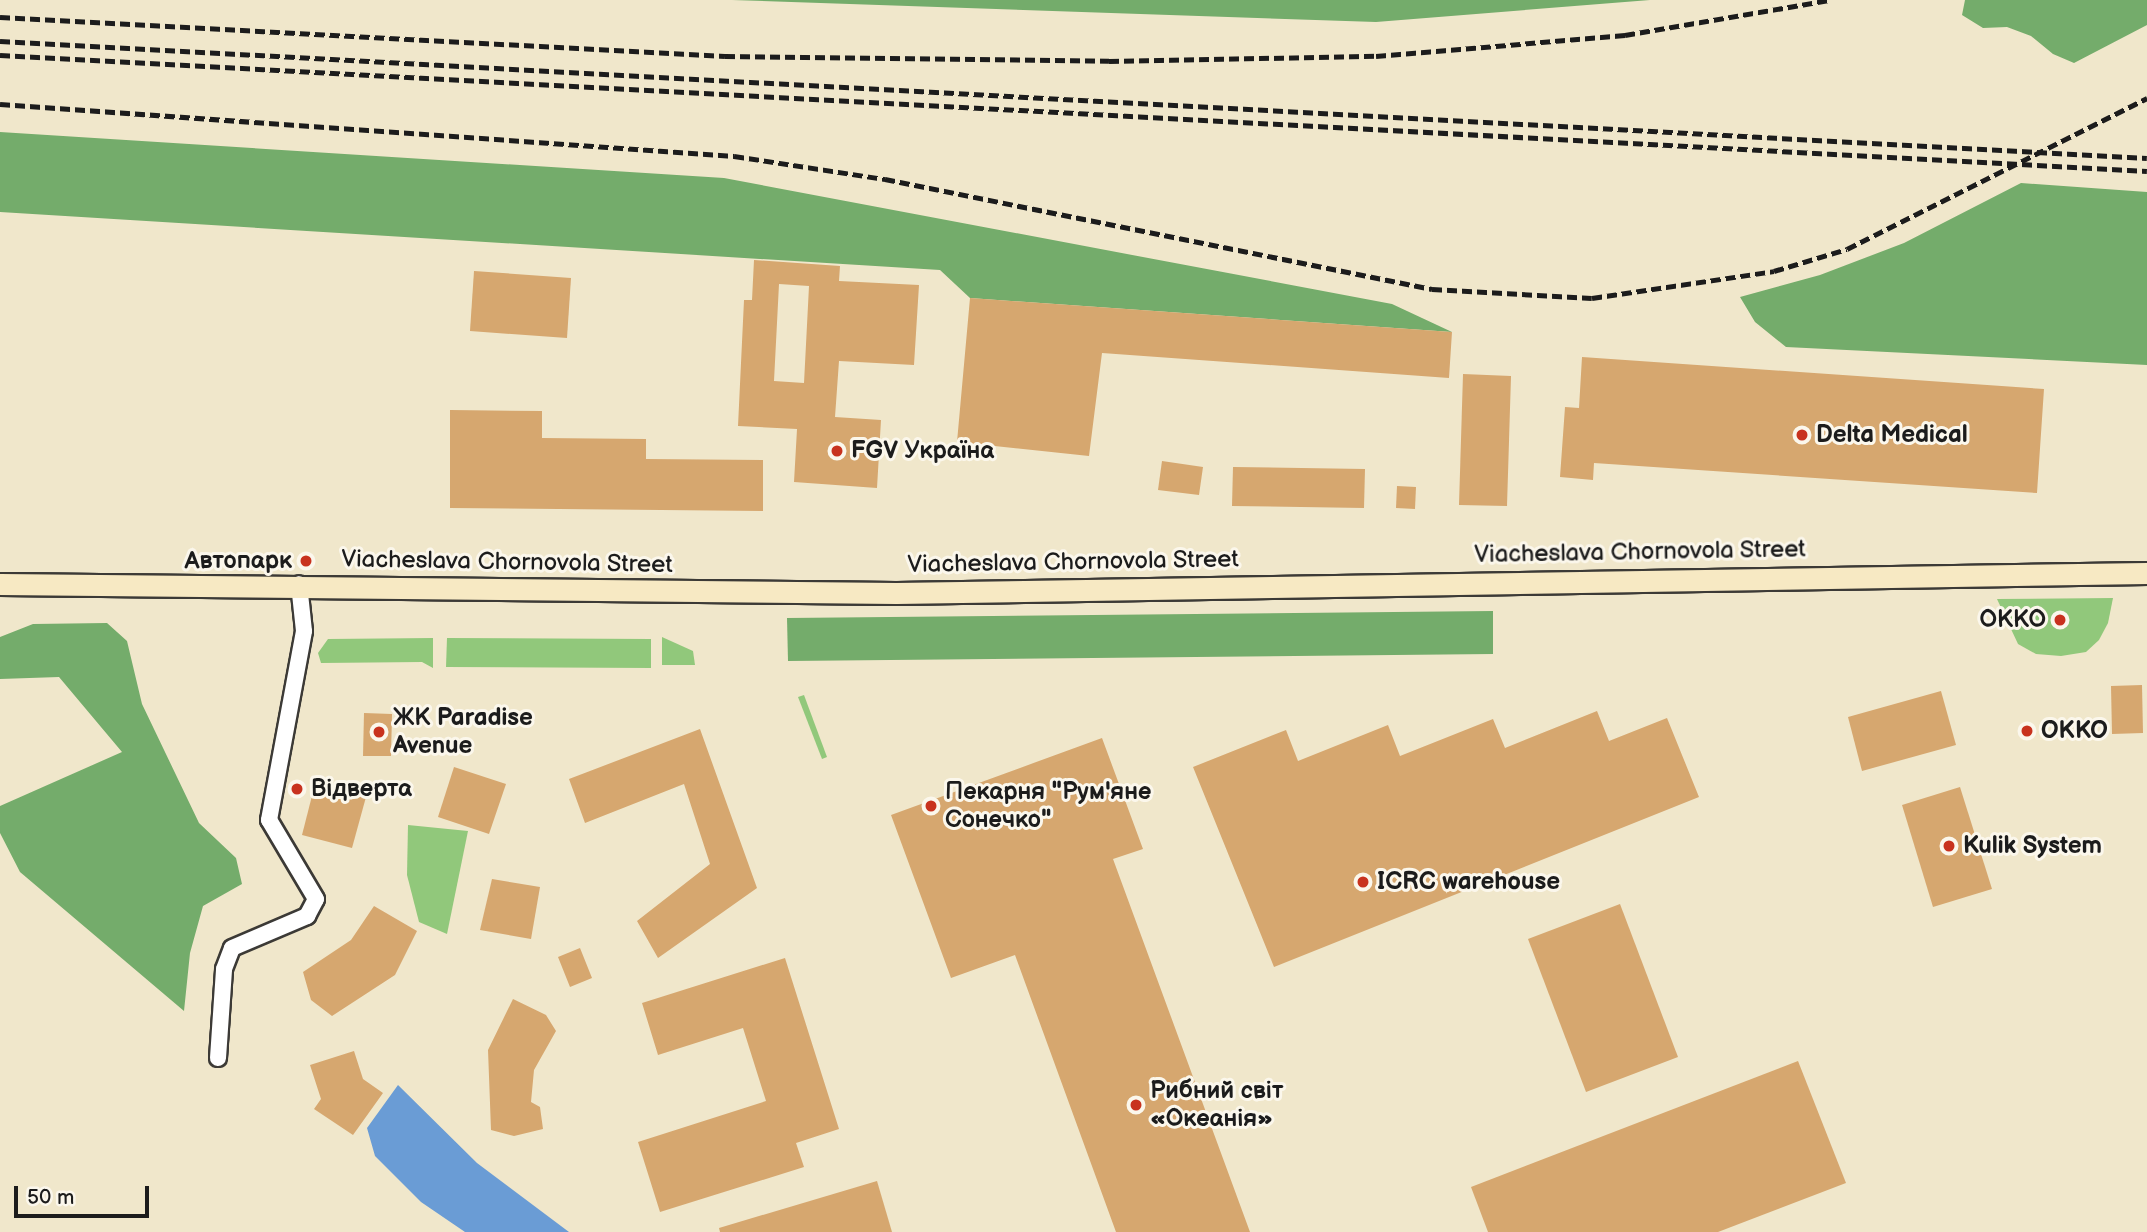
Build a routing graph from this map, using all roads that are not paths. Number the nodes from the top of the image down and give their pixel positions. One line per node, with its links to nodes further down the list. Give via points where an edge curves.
1 (2147, 573): 3 (main road, Viacheslava Chornovola Street, via 896,593)
2 (0, 584): 3 (main road, Viacheslava Chornovola Street)
3 (299, 584): 4 (street, via 304,615 269,820 316,899 307,916 232,948 224,969)
4 (218, 1058)

